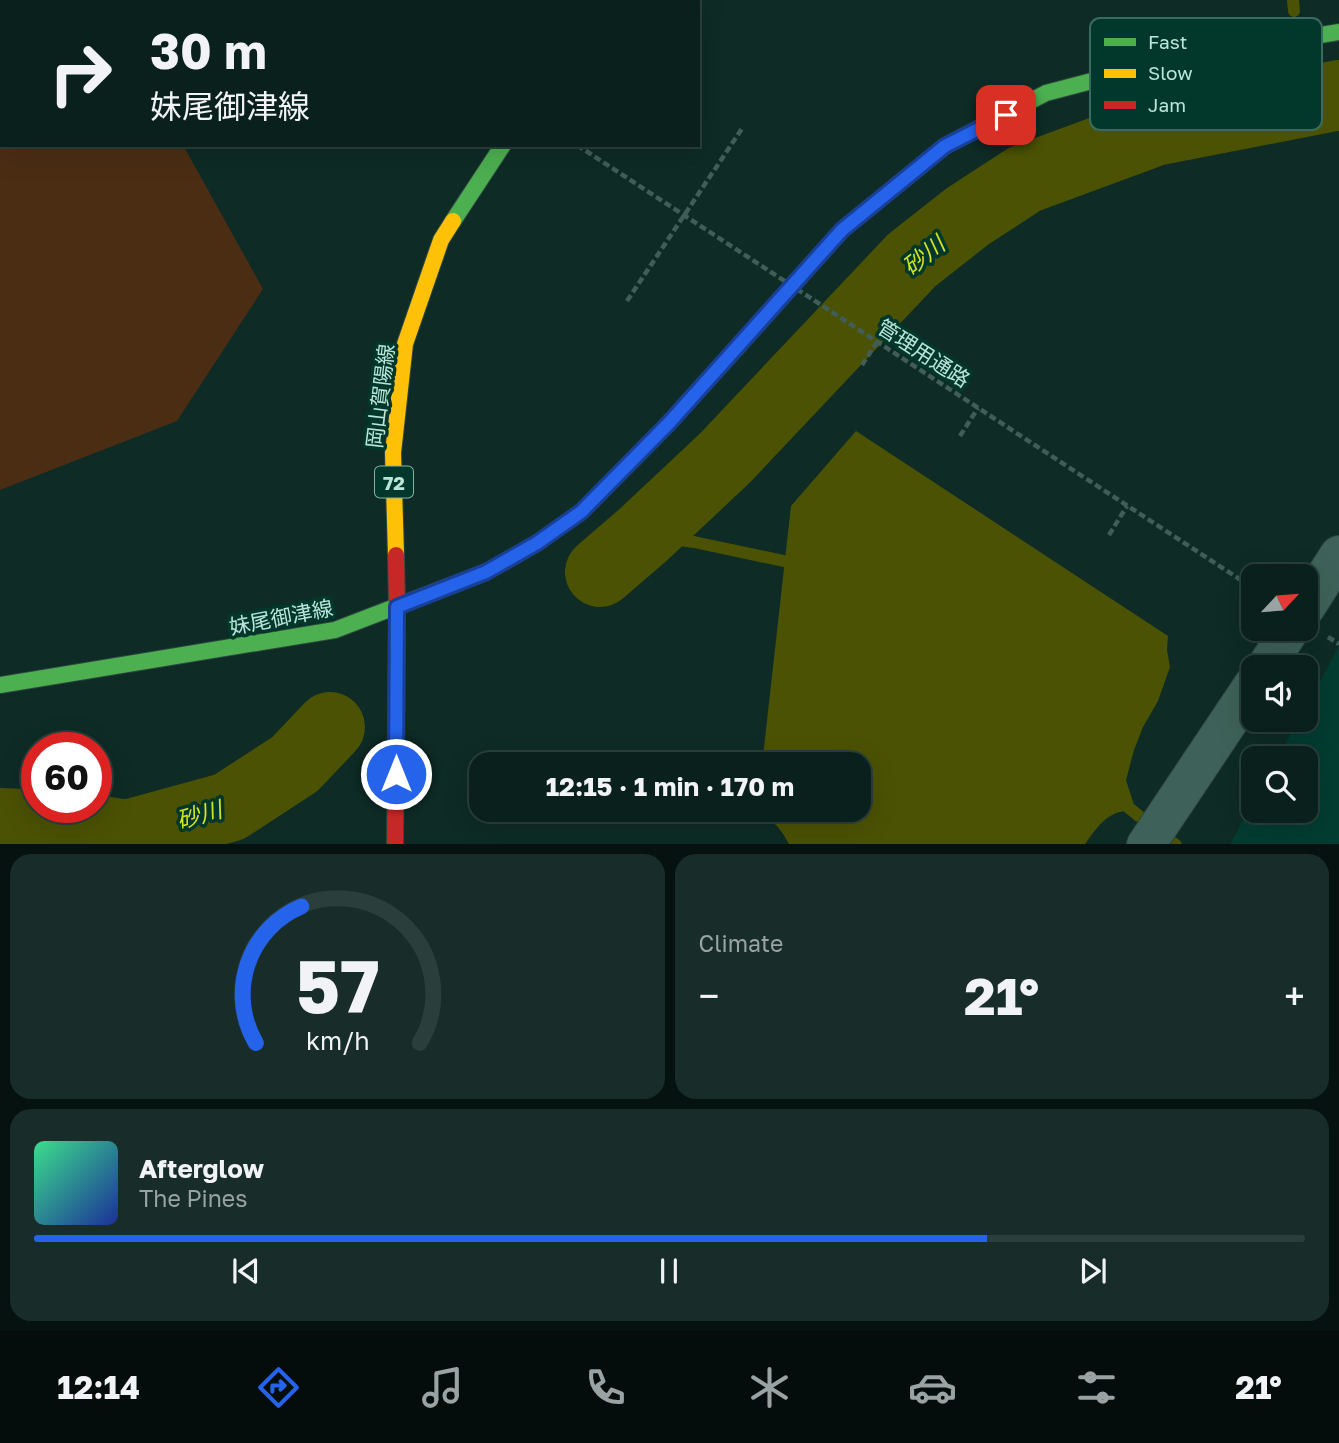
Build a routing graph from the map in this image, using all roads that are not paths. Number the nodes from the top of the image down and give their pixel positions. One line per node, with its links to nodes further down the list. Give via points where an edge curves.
1 (1090, 81): 5 (main road, 妹尾御津線, via 1046,93 945,146 842,230 669,423 581,512 486,572)
2 (502, 147): 5 (main road, 岡山賀陽線 / 72, via 441,240 405,344 393,453)
3 (1339, 555): 4 (street)
4 (1318, 588)
5 (397, 607): 6 (main road, 妹尾御津線, via 335,630); 8 (main road, 岡山賀陽線 / 72)
6 (0, 685)
7 (1241, 703): 9 (street)
8 (395, 844)
9 (1147, 844)

